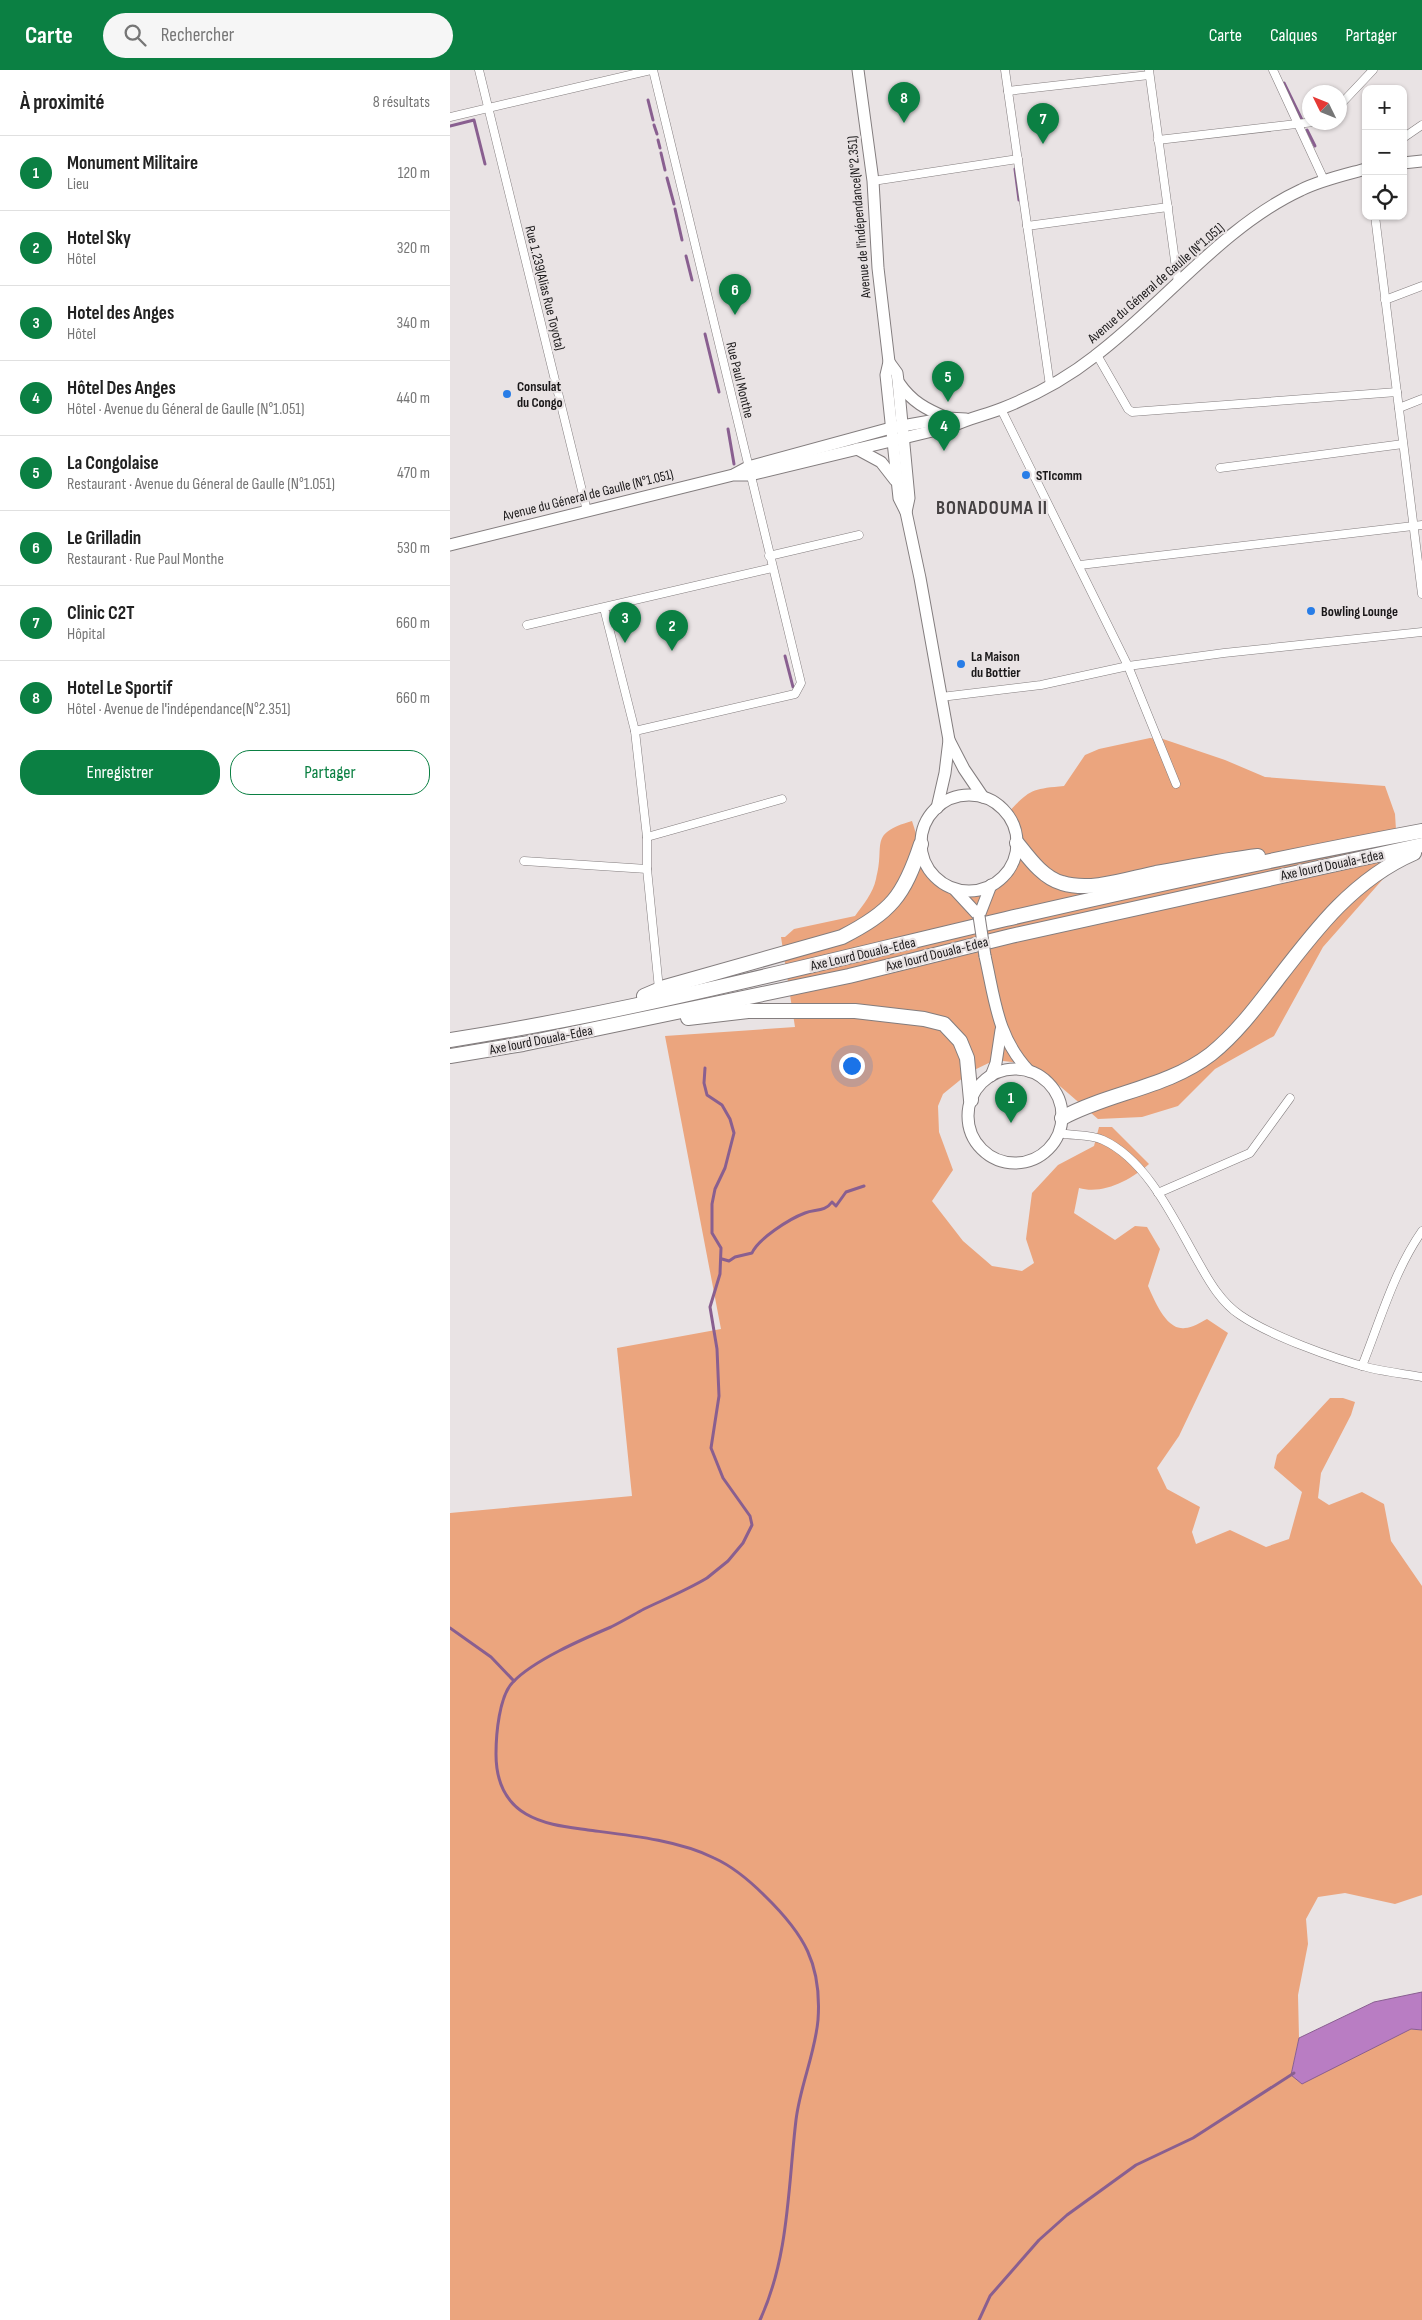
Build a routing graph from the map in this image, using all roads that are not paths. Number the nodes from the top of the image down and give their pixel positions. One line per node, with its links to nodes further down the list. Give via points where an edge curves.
1 (479, 70): 10 (street, Rue 1.239(Alias Rue Toyota))
2 (652, 70): 10 (street); 46 (street, Rue Paul Monthe)
3 (858, 70): 22 (main road, Avenue de l'indépendance(N°2.351))
4 (1005, 70): 8 (street)
5 (1272, 70): 12 (street)
6 (1373, 70): 9 (street)
7 (1149, 72): 8 (street); 16 (street)
8 (1008, 91): 17 (street)
9 (1347, 98)
10 (488, 108): 11 (street); 48 (street, Rue 1.239(Alias Rue Toyota))
11 (450, 117)
12 (1298, 123): 13 (street); 16 (street); 21 (street)
13 (1302, 123)
14 (1422, 125): 15 (street)
15 (1407, 135)
16 (1158, 140): 23 (street)
17 (1018, 159): 22 (street); 25 (street)
18 (1422, 160): 19 (main road)
19 (1407, 162)
20 (1362, 170): 21 (main road, Avenue du Géneral de Gaulle (N°1.051))
21 (1324, 180): 26 (main road, Avenue du Géneral de Gaulle (N°1.051), via 1286,197 1259,215)
22 (873, 181): 30 (main road, Avenue de l'indépendance(N°2.351), via 878,268)
23 (1168, 207): 25 (street); 26 (street)
24 (1375, 220): 28 (street)
25 (1027, 226): 32 (street)
26 (1178, 283): 29 (main road, Avenue du Géneral de Gaulle (N°1.051))
27 (1422, 286): 28 (street)
28 (1385, 300): 33 (street)
29 (1096, 355): 32 (main road, Avenue du Géneral de Gaulle (N°1.051)); 33 (street, via 1132,412)
30 (889, 362): 31 (main road, Avenue de l'indépendance(N°2.351), via 897,373); 40 (main road, Avenue de l'indépendance(N°2.351), via 886,375)
31 (898, 381): 37 (main road, via 911,399); 39 (main road, Avenue de l'indépendance(N°2.351))
32 (1050, 386): 36 (main road, Avenue du Géneral de Gaulle (N°1.051))
33 (1397, 392): 35 (street)
34 (1422, 399): 35 (street)
35 (1399, 408): 43 (street)
36 (1002, 409): 38 (main road, Avenue du Géneral de Gaulle (N°1.051)); 54 (street)
37 (947, 418): 38 (main road, Avenue du Géneral de Gaulle (N°1.051)); 39 (main road, Avenue du Géneral de Gaulle (N°1.051))
38 (966, 419): 41 (main road, Avenue du Géneral de Gaulle (N°1.051), via 953,426)
39 (902, 426): 40 (main road, Avenue du Géneral de Gaulle (N°1.051)); 41 (main road, Avenue de l'indépendance(N°2.351))
40 (890, 428): 42 (main road, Avenue de l'indépendance(N°2.351)); 46 (main road, Avenue du Géneral de Gaulle (N°1.051))
41 (904, 438): 42 (main road, Avenue du Géneral de Gaulle (N°1.051)); 49 (main road, Avenue de l'indépendance(N°2.351), via 909,498)
42 (892, 440): 44 (main road, Avenue du Géneral de Gaulle (N°1.051)); 47 (main road, Avenue de l'indépendance(N°2.351))
43 (1403, 444): 45 (street); 50 (street)
44 (856, 449): 46 (main road, Avenue du Géneral de Gaulle (N°1.051)); 47 (main road, via 881,462)
45 (1220, 468)
46 (749, 471): 48 (main road, Avenue du Géneral de Gaulle (N°1.051)); 53 (street, Rue Paul Monthe)
47 (898, 486): 49 (main road, Avenue de l'indépendance(N°2.351), via 899,498)
48 (587, 511): 52 (main road, Avenue du Géneral de Gaulle (N°1.051))
49 (906, 512): 61 (main road, Avenue de l'indépendance(N°2.351))
50 (1418, 526): 54 (street); 56 (street)
51 (859, 535): 53 (street)
52 (450, 544)
53 (769, 556): 55 (street, Rue Paul Monthe)
54 (1080, 565): 60 (street)
55 (772, 568): 57 (street); 62 (street, Rue Paul Monthe, via 800,676 801,683 794,694)
56 (1422, 594)
57 (604, 608): 58 (street); 62 (street)
58 (527, 625)
59 (1422, 632): 60 (street, via 1224,652)
60 (1128, 666): 61 (street, via 1040,685); 64 (street)
61 (942, 697): 63 (main road, Avenue de l'indépendance(N°2.351))
62 (635, 731): 69 (street)
63 (950, 740): 65 (main road, Avenue de l'indépendance(N°2.351)); 67 (main road, Avenue de l'indépendance(N°2.351))
64 (1176, 784)
65 (982, 797): 67 (main road, via 960,797); 70 (main road, via 1007,814)
66 (782, 799): 69 (street)
67 (937, 808): 71 (main road, via 924,827)
68 (1422, 831): 73 (highway, Axe Lourd Douala-Edea)
69 (646, 837): 76 (street)
70 (1017, 843): 73 (highway, via 1054,880 1076,885 1101,884 1223,860); 77 (main road, via 1014,859 1005,874)
71 (920, 844): 78 (main road, via 926,865 934,876); 80 (highway, via 899,895 865,925 842,937)
72 (1422, 845): 82 (highway, Axe lourd Douala-Edea, via 1011,936 849,976)
73 (1326, 849): 81 (highway, Axe Lourd Douala-Edea)
74 (1422, 849): 90 (highway, via 1378,872 1327,916 1256,1008 1210,1054 1183,1071)
75 (524, 861): 76 (street)
76 (647, 869): 80 (street)
77 (992, 885): 78 (main road, via 969,891); 79 (main road)
78 (955, 890): 79 (main road)
79 (979, 916): 83 (main road, bridge)
80 (659, 989): 81 (highway)
81 (622, 1007): 84 (highway, Axe Lourd Douala-Edea)
82 (625, 1023): 85 (highway, Axe lourd Douala-Edea); 89 (highway, via 748,1011 854,1012 924,1019 944,1024 960,1041 967,1058)
83 (1001, 1030): 86 (main road, via 1018,1060); 87 (main road)
84 (450, 1040)
85 (450, 1056)
86 (1029, 1071): 87 (main road, via 1009,1069); 90 (main road, via 1040,1076 1053,1089 1061,1106)
87 (991, 1076): 89 (main road)
88 (1290, 1098): 92 (street, via 1250,1153)
89 (971, 1100): 91 (main road, via 968,1116 971,1132 978,1146 990,1156 1006,1162 1038,1157)
90 (1062, 1118): 91 (main road)
91 (1059, 1133): 92 (street, via 1095,1137 1113,1146 1153,1183)
92 (1158, 1193): 94 (street, via 1211,1284 1239,1315 1281,1336)
93 (1422, 1231): 94 (street, via 1395,1282)
94 (1362, 1366): 95 (street)
95 (1422, 1377)

